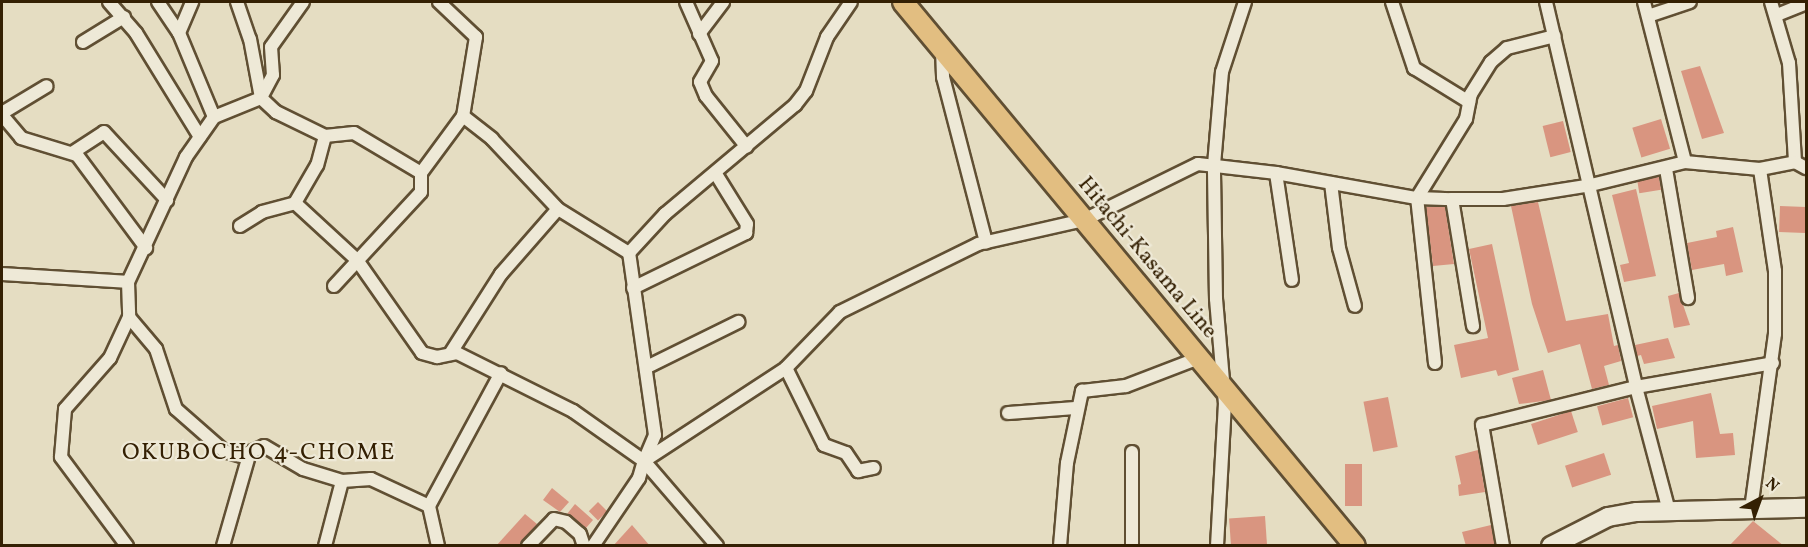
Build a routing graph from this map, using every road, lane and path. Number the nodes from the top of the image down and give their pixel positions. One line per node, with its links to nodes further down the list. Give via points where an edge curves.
1 (110, 2): 20 (street)
2 (158, 2): 21 (street)
3 (192, 2): 21 (street)
4 (237, 2): 27 (street, via 250,39)
5 (303, 2): 27 (street, via 271,47 273,75)
6 (439, 2): 30 (street, via 476,37)
7 (686, 2): 22 (street)
8 (723, 2): 22 (street)
9 (851, 2): 34 (street, via 827,37 806,91)
10 (903, 2): 25 (main road, Hitachi-Kasama Line)
11 (1245, 2): 37 (street, via 1222,72)
12 (1392, 2): 28 (street, via 1414,68)
13 (1546, 2): 23 (street)
14 (1644, 2): 19 (street)
15 (1690, 2): 19 (street)
16 (1771, 2): 18 (street)
17 (1806, 3): 18 (street)
18 (1777, 15): 38 (street, via 1789,63)
19 (1648, 16): 36 (street)
20 (124, 17): 24 (street); 33 (street)
21 (179, 33): 31 (street)
22 (699, 34): 34 (street, via 712,61 700,82)
23 (1555, 36): 28 (street, via 1507,48 1491,62); 45 (street)
24 (83, 42)
25 (942, 46): 51 (main road, Hitachi-Kasama Line); 53 (street, via 943,77)
26 (47, 86): 29 (street)
27 (261, 98): 31 (street); 32 (street, via 276,112)
28 (1469, 102): 46 (street, via 1466,119)
29 (2, 114): 35 (street, via 21,138)
30 (463, 116): 41 (street); 50 (street, via 492,139)
31 (214, 117): 33 (street)
32 (325, 136): 41 (street, via 354,133); 49 (street, via 317,165)
33 (200, 137): 47 (street, via 186,157)
34 (747, 147): 43 (street)
35 (72, 153): 47 (street, via 104,132); 54 (street)
36 (1685, 162): 39 (street); 40 (street)
37 (1214, 165): 42 (street); 51 (street, via 1198,164 1168,176); 74 (street, via 1216,299)
38 (1801, 165): 40 (street)
39 (1666, 169): 45 (street); 62 (street)
40 (1760, 169): 70 (street, via 1775,271)
41 (421, 173): 56 (street, via 421,192)
42 (1276, 173): 44 (street); 58 (street)
43 (716, 174): 55 (street, via 665,214); 61 (street, via 747,225 746,233)
44 (1331, 183): 46 (street); 63 (street, via 1339,248)
45 (1591, 185): 48 (street, via 1503,199); 75 (street)
46 (1416, 198): 48 (street); 69 (street)
47 (167, 200): 54 (street)
48 (1452, 200): 66 (street)
49 (295, 203): 52 (street, via 262,212); 56 (street)
50 (558, 209): 55 (street); 67 (street, via 501,274)
51 (1084, 220): 53 (street); 68 (main road, Hitachi-Kasama Line)
52 (240, 226)
53 (986, 242): 72 (street, via 849,306)
54 (146, 248): 59 (street)
55 (629, 253): 61 (street)
56 (357, 260): 60 (street); 67 (street, via 422,353 437,357)
57 (2, 274): 59 (street)
58 (1292, 280)
59 (128, 282): 64 (street)
60 (334, 286)
61 (633, 288): 71 (street)
62 (1688, 298)
63 (1355, 306)
64 (129, 317): 78 (street, via 156,349 176,409 224,452 242,456); 87 (street, via 110,358 65,409 61,457)
65 (738, 322): 71 (street)
66 (1473, 326)
67 (450, 354): 73 (street, via 457,353)
68 (1199, 358): 74 (main road, Hitachi-Kasama Line); 76 (street, via 1126,386 1082,391)
69 (1435, 363)
70 (1773, 363): 75 (street); 85 (street)
71 (647, 367): 80 (street, via 655,435)
72 (786, 368): 80 (street); 81 (street, via 824,446 846,453 858,471)
73 (501, 373): 80 (street, via 573,411); 83 (street)
74 (1224, 387): 97 (street); 98 (main road, Hitachi-Kasama Line)
75 (1636, 387): 86 (street); 99 (street, via 1482,425)
76 (1076, 408): 77 (street); 95 (street)
77 (1008, 413)
78 (250, 452): 82 (street, via 264,446 303,469); 88 (street)
79 (1132, 452): 96 (street)
80 (644, 461): 93 (street, via 639,478); 94 (street)
81 (874, 468)
82 (342, 481): 83 (street, via 371,479); 89 (street)
83 (429, 506): 90 (street)
84 (1806, 508): 85 (street)
85 (1751, 509): 86 (street)
86 (1669, 511): 100 (street, via 1608,517)
87 (127, 546)
88 (223, 546)
89 (325, 546)
90 (438, 546)
91 (528, 546): 92 (street, via 554,519 566,522 580,534)
92 (584, 546)
93 (593, 546)
94 (717, 546)
95 (1060, 546)
96 (1132, 546)
97 (1217, 546)
98 (1355, 546)
99 (1503, 546)
100 (1551, 546)

